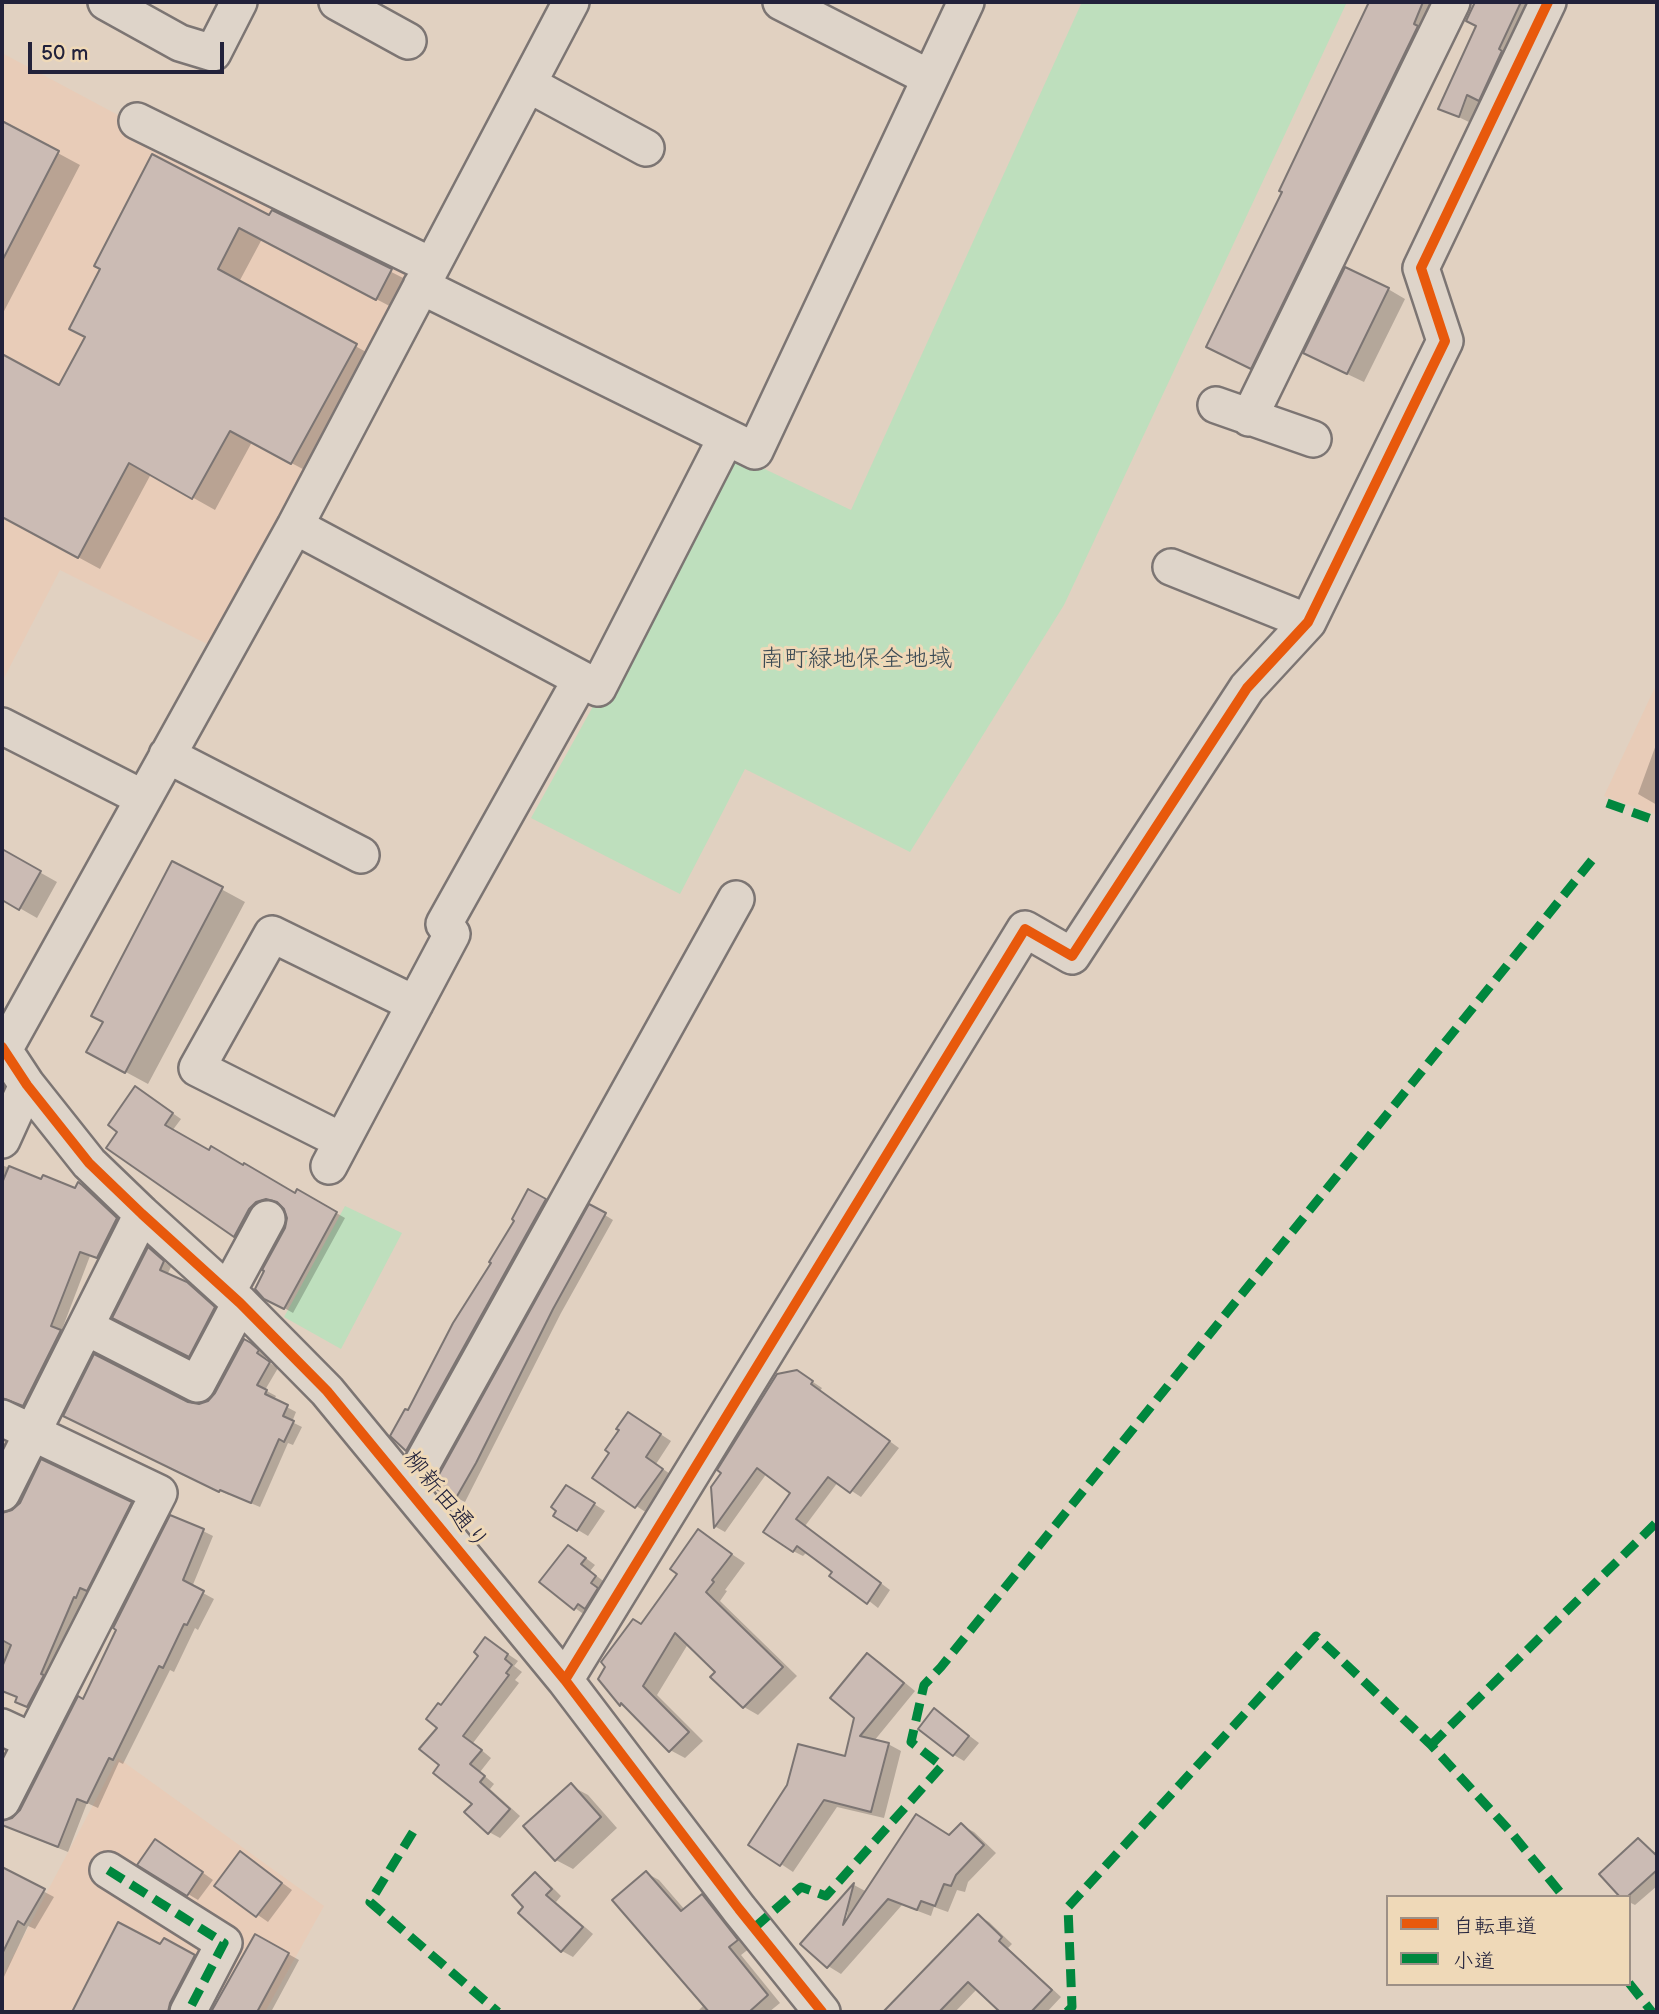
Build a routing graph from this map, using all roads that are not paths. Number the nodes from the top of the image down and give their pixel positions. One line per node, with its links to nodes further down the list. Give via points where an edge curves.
1 (106, 2): 2 (street, via 180,43 213,53)
2 (239, 2)
3 (337, 2): 9 (street)
4 (571, 2): 11 (street)
5 (781, 2): 10 (street)
6 (966, 2): 10 (street)
7 (1452, 2): 16 (street)
8 (1548, 2): 21 (street, via 1421,268 1446,341)
9 (408, 41)
10 (930, 78): 17 (street, via 755,451)
11 (528, 84): 13 (street); 14 (street)
12 (137, 121): 14 (street)
13 (646, 148)
14 (427, 276): 17 (street); 19 (street)
15 (1216, 405): 16 (street)
16 (1249, 418): 18 (street)
17 (726, 438): 22 (street, via 598,688)
18 (1312, 439)
19 (295, 526): 22 (street); 24 (street)
20 (1171, 567): 21 (street)
21 (1308, 622): 39 (street, via 1247,688 1072,956 1025,929)
22 (581, 679): 28 (street, via 444,924 453,934)
23 (2, 726): 25 (street)
24 (167, 755): 25 (street); 26 (street)
25 (143, 798): 29 (street)
26 (360, 855)
27 (736, 899): 37 (street)
28 (415, 1004): 28 (street, via 336,1154 197,1068 272,934)
29 (3, 1049): 30 (street, 柳新田通り)
30 (27, 1085): 31 (street); 32 (street, 柳新田通り, via 89,1163)
31 (2, 1140)
32 (142, 1214): 34 (street, 柳新田通り); 35 (street)
33 (267, 1219): 34 (street)
34 (234, 1297): 35 (street, via 197,1384); 37 (street, 柳新田通り, via 327,1391)
35 (86, 1327): 36 (street)
36 (17, 1425): 38 (street); 40 (street, via 159,1493)
37 (408, 1489): 39 (street, 柳新田通り)
38 (2, 1493)
39 (565, 1680): 43 (street, 柳新田通り)
40 (17, 1734): 41 (street)
41 (2, 1801)
42 (108, 1870): 44 (street, via 225,1944)
43 (809, 2008)
44 (188, 2012)

